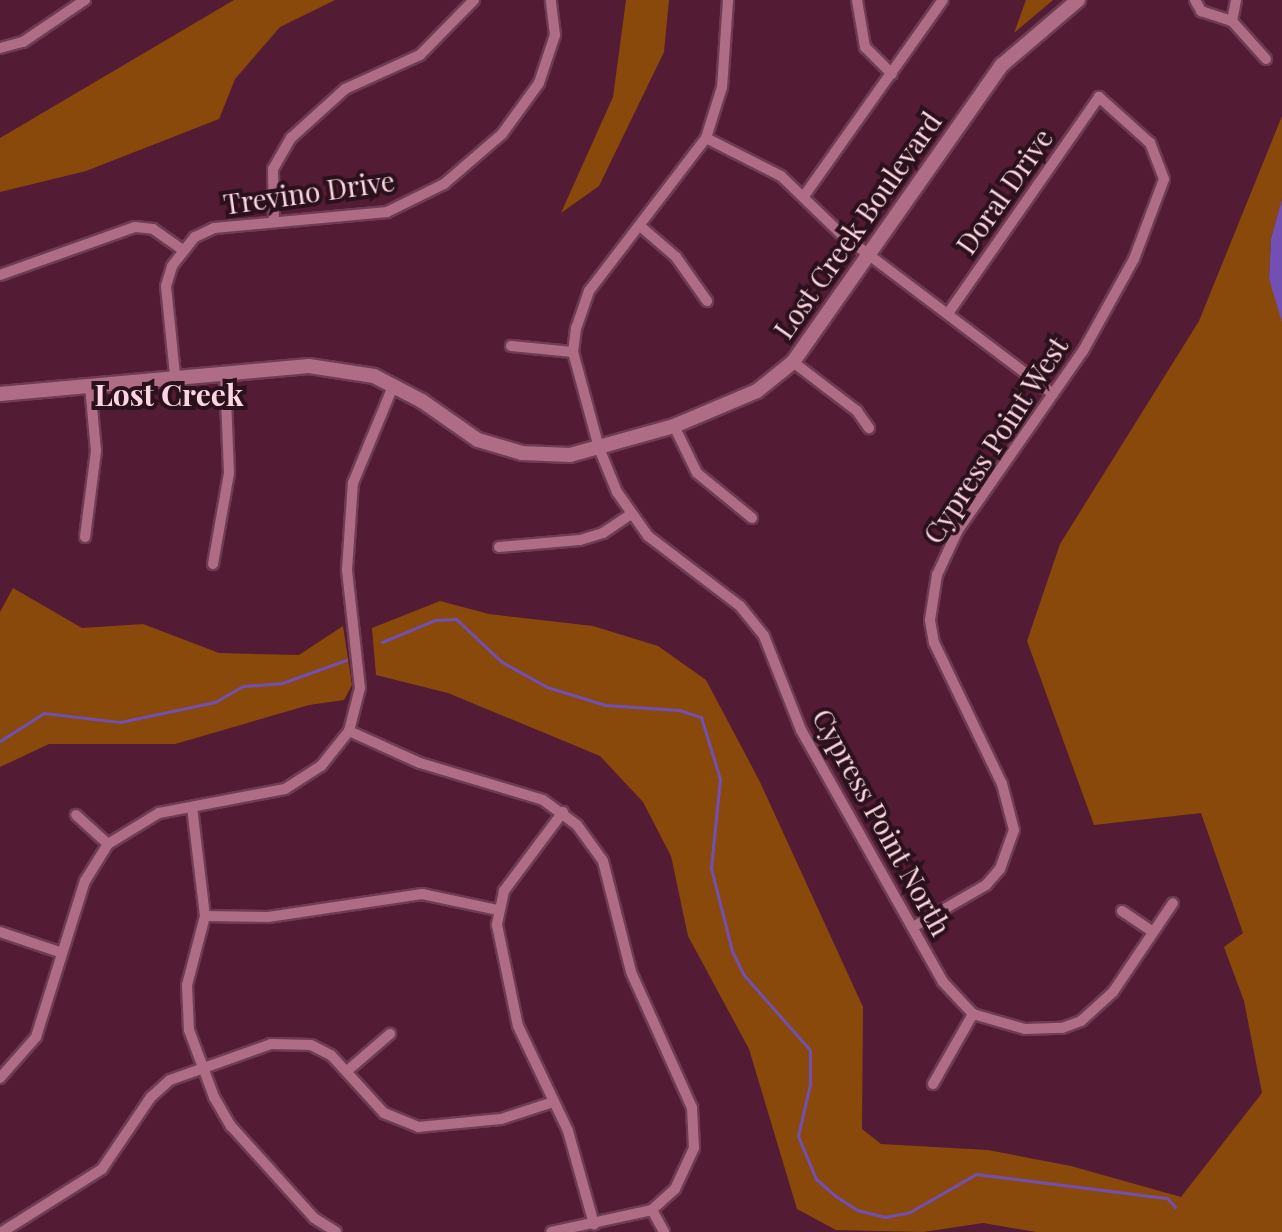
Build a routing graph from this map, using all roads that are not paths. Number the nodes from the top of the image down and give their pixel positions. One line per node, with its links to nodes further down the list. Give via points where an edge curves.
1 (85, 0): 11 (street, via 23,42)
2 (474, 0): 17 (street, via 420,55 345,89 291,138 273,169)
3 (551, 0): 17 (street, Trevino Drive, via 555,35 545,70 522,109 483,153 402,207)
4 (728, 0): 15 (street, via 722,87)
5 (857, 0): 13 (street, via 865,47)
6 (943, 0): 13 (street)
7 (1078, 0): 20 (street, Lost Creek Boulevard, via 1002,65)
8 (1195, 0): 10 (street, via 1205,13)
9 (1236, 0): 10 (street)
10 (1232, 21): 12 (street)
11 (0, 48)
12 (1266, 59)
13 (892, 74): 16 (street)
14 (1099, 97): 23 (street, Doral Drive); 32 (street, Cypress Point West, via 1150,143 1164,179 1160,200 1116,296)
15 (706, 138): 16 (street, via 781,176); 18 (street)
16 (804, 196): 20 (street)
17 (274, 222): 19 (street, Trevino Drive, via 214,228)
18 (640, 226): 22 (street, via 676,257); 25 (street, via 589,291)
19 (183, 250): 21 (street, via 153,229 135,227); 28 (street, via 166,286)
20 (870, 256): 23 (street); 26 (street, Lost Creek Boulevard)
21 (0, 275)
22 (707, 301)
23 (949, 312): 32 (street)
24 (511, 346): 25 (street)
25 (573, 352): 35 (street, Cypress Point North)
26 (793, 362): 33 (street, Lost Creek Boulevard, via 757,391); 34 (street, via 857,411)
27 (225, 372): 28 (street, Lost Creek Boulevard); 29 (street, Lost Creek Boulevard, via 333,367); 40 (street, via 229,473)
28 (175, 375): 30 (street, Lost Creek Boulevard)
29 (394, 384): 35 (street, Lost Creek Boulevard, via 478,440 503,449 545,456); 41 (street, via 353,483 347,570 360,688)
30 (90, 386): 31 (street, Lost Creek Boulevard); 38 (street, via 96,451)
31 (0, 394)
32 (1053, 394): 50 (street, Cypress Point West, via 958,530 931,597 930,620 941,665 1011,810 1010,849 986,885)
33 (674, 426): 35 (street, Lost Creek Boulevard); 37 (street, via 697,473)
34 (869, 428)
35 (599, 448): 36 (street, Cypress Point North)
36 (630, 515): 39 (street, via 603,533 580,540); 50 (street, Cypress Point North, via 665,551 740,606 764,636 801,730)
37 (752, 518)
38 (85, 537)
39 (499, 547)
40 (213, 564)
41 (349, 731): 42 (street, via 321,766 285,789); 43 (street, via 420,763 510,787)
42 (192, 807): 45 (street, via 137,822); 49 (street)
43 (563, 812): 47 (street, via 504,891); 61 (street, via 603,861 631,972 692,1108 694,1148 675,1189)
44 (76, 815): 45 (street)
45 (108, 844): 53 (street, via 85,881)
46 (1173, 903): 52 (street)
47 (498, 910): 49 (street, via 422,894 268,917); 60 (street, via 512,1008)
48 (1122, 911): 52 (street)
49 (205, 916): 56 (street, via 185,1007)
50 (913, 927): 54 (street, Cypress Point North, via 943,982)
51 (0, 932): 53 (street)
52 (1153, 932): 54 (street, via 1099,1009 1081,1021 1062,1028 1025,1029)
53 (62, 953): 58 (street, via 36,1037)
54 (973, 1014): 59 (street)
55 (390, 1034): 57 (street)
56 (202, 1067): 57 (street, via 290,1043 331,1055); 63 (street, via 159,1088 102,1169); 64 (street, via 231,1126 278,1181)
57 (347, 1071): 60 (street, via 384,1113 418,1127 501,1119)
58 (0, 1078)
59 (933, 1084)
60 (553, 1102): 62 (street, via 578,1157)
61 (652, 1210): 62 (street); 66 (street)
62 (594, 1224): 65 (street)
63 (2, 1232)
64 (336, 1232)
65 (551, 1232)
66 (664, 1232)

